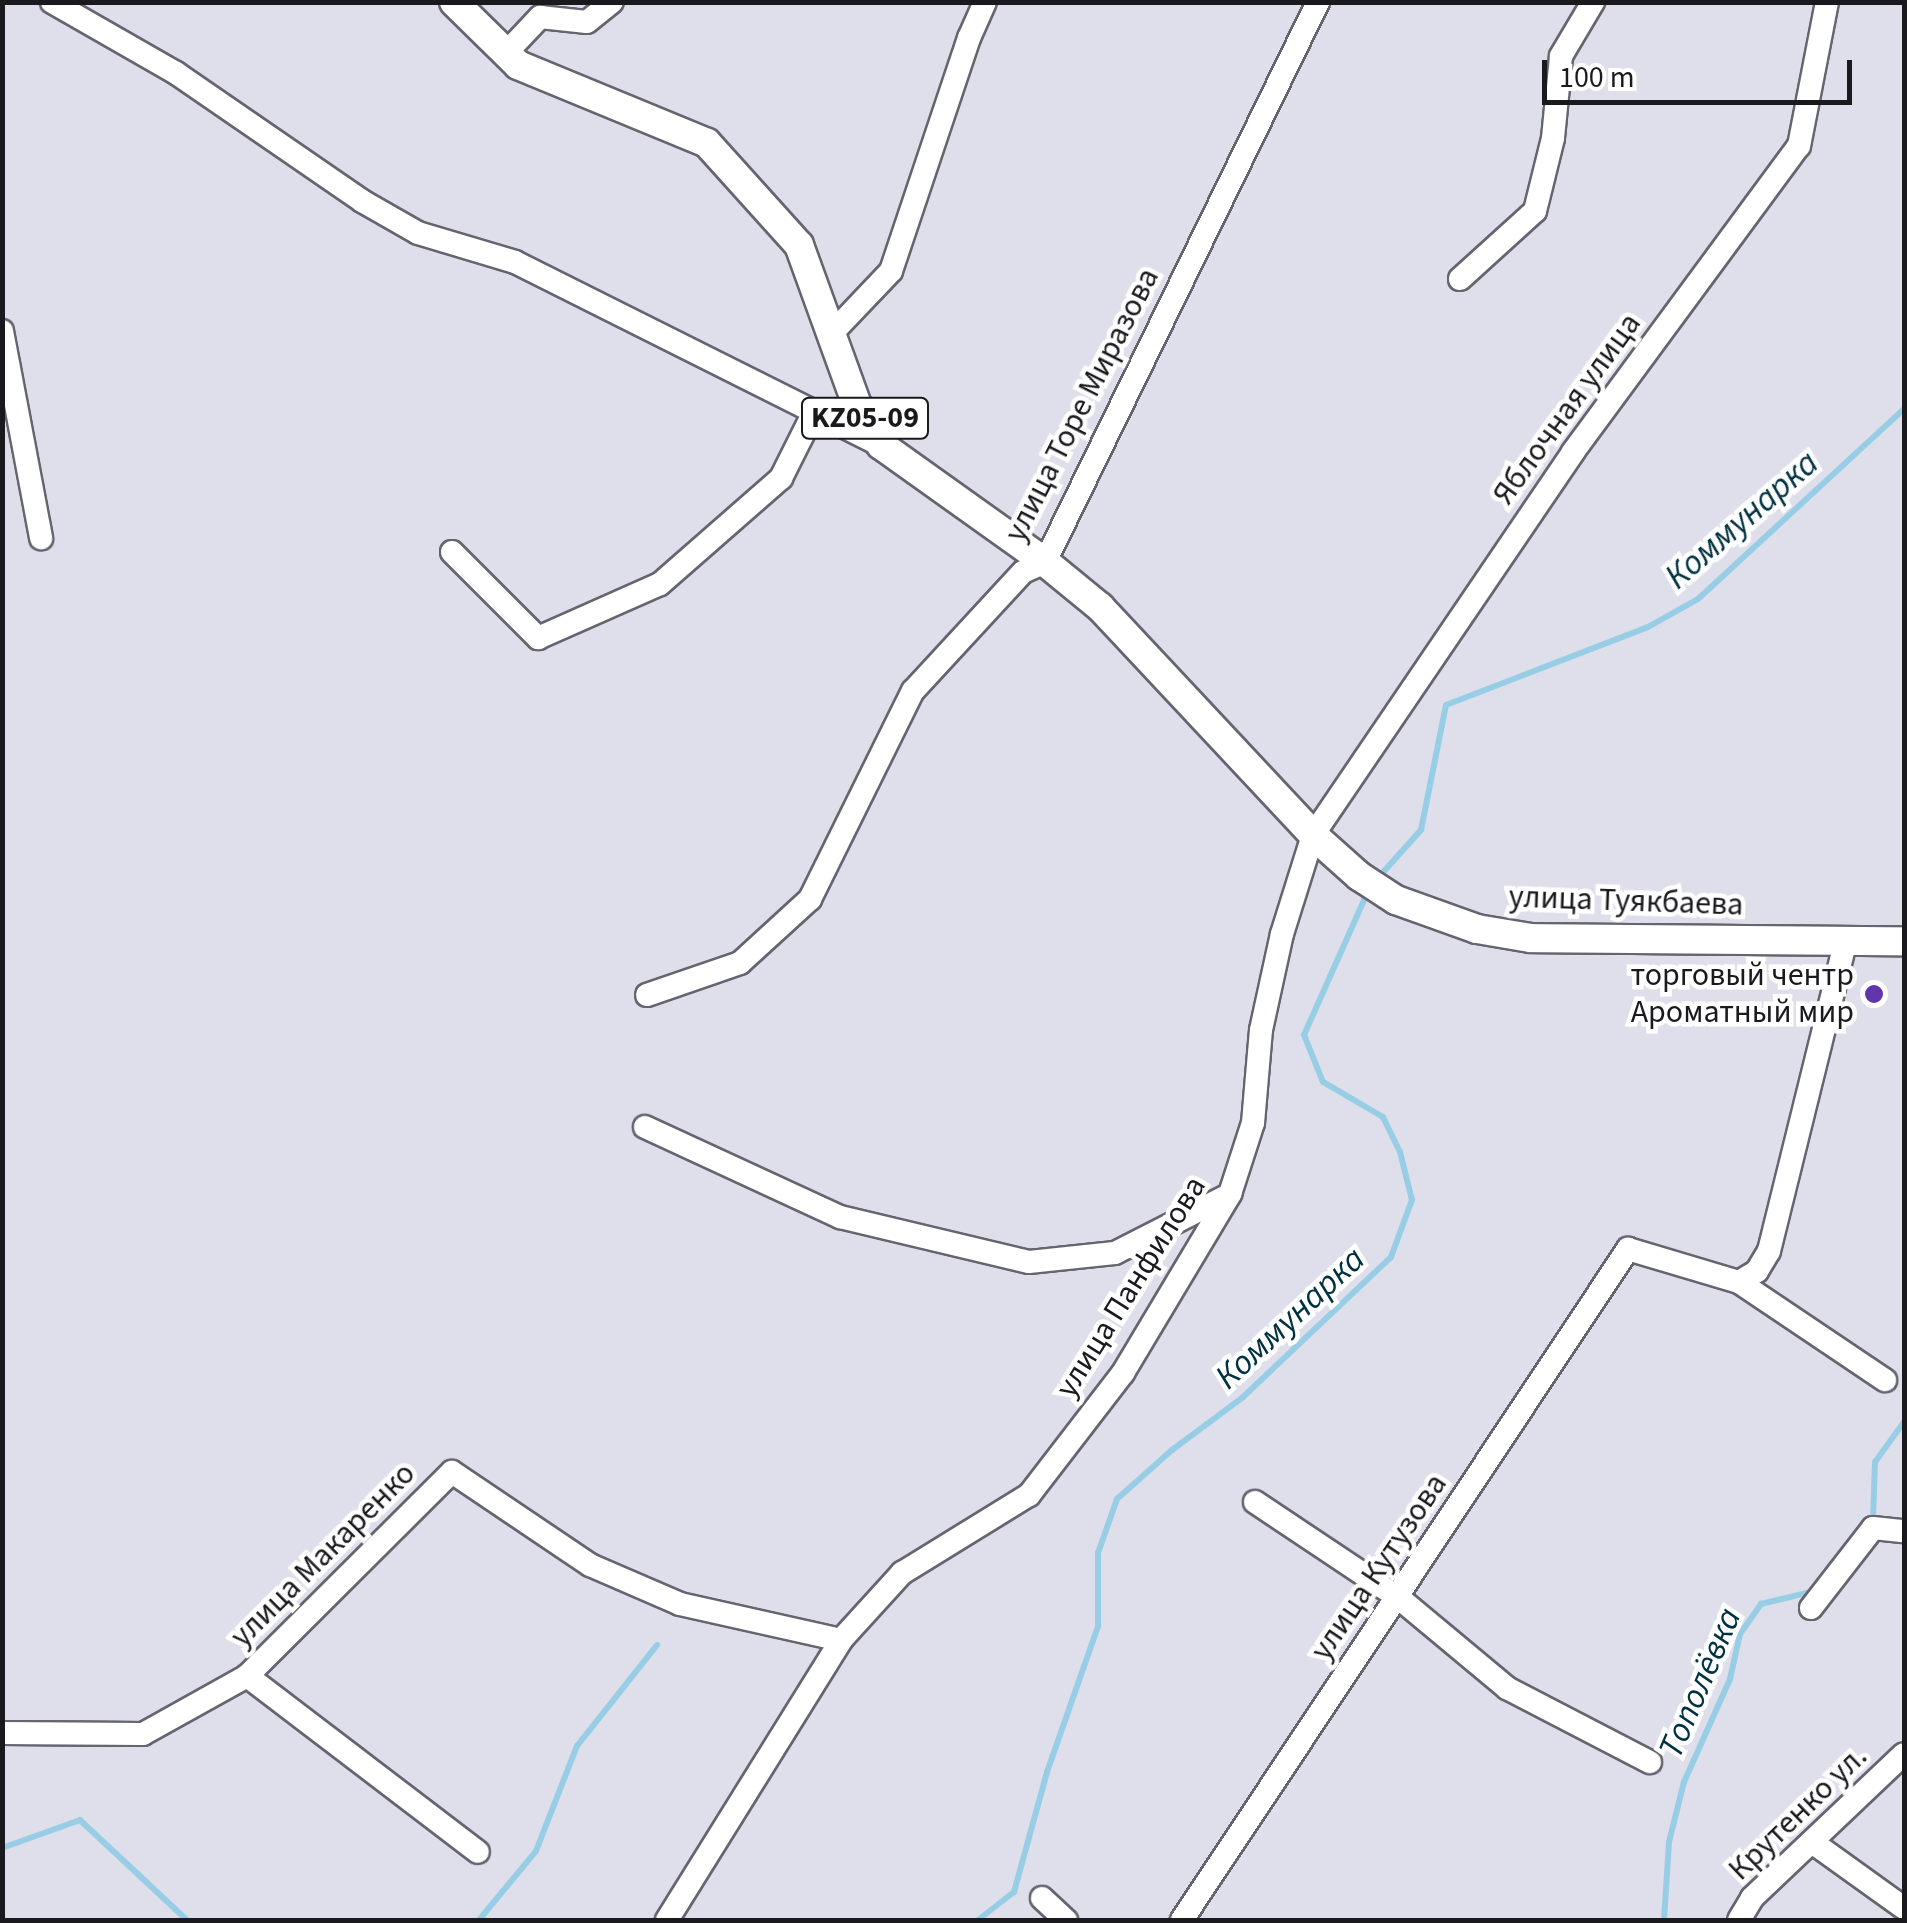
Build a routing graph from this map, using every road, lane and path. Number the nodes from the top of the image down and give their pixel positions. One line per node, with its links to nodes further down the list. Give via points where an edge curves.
1 (52, 2): 12 (street, via 176,73 418,233 515,262)
2 (454, 2): 8 (main road, KZ05-09)
3 (612, 2): 8 (street, via 587,22 540,17)
4 (985, 2): 11 (street, via 892,271)
5 (1318, 2): 16 (street, улица Торе Миразова)
6 (1593, 2): 9 (street, via 1562,56 1553,138 1535,211)
7 (1826, 2): 17 (street, Яблочная улица, via 1800,146 1573,452)
8 (506, 53): 11 (main road, KZ05-09, via 518,65 707,143 799,245)
9 (1460, 279)
10 (2, 331): 14 (street)
11 (833, 332): 13 (main road, KZ05-09, via 857,405)
12 (814, 412): 13 (street); 15 (street, via 781,478 660,584 538,638)
13 (882, 445): 16 (main road, KZ05-09)
14 (41, 538)
15 (452, 552)
16 (1045, 562): 17 (main road, KZ05-09, via 1100,607); 20 (street, улица Торе Миразова, via 1023,572 912,691 810,899 740,963)
17 (1313, 835): 18 (main road, улица Туякбаева / KZ05-09, via 1396,900 1477,929 1532,938); 22 (street, улица Панфилова, via 1282,934 1261,1030 1252,1123)
18 (1846, 939): 19 (main road, улица Туякбаева / KZ05-09); 23 (street, via 1769,1252)
19 (1904, 941)
20 (647, 994)
21 (645, 1127): 22 (street, via 840,1217 1029,1262 1115,1253)
22 (1230, 1194): 29 (street, улица Панфилова, via 1123,1373 1029,1496 902,1574)
23 (1739, 1282): 24 (street); 27 (street, улица Кутузова, via 1628,1249)
24 (1885, 1380)
25 (1255, 1502): 27 (street)
26 (1904, 1531): 28 (street, via 1872,1528)
27 (1398, 1598): 33 (street, via 1507,1688); 40 (street, улица Кутузова)
28 (1811, 1608)
29 (840, 1640): 30 (street, улица Макаренко, via 680,1604 590,1565 452,1472); 38 (street, улица Панфилова)
30 (247, 1676): 31 (street, улица Макаренко, via 143,1734); 35 (street)
31 (2, 1732)
32 (1904, 1754): 34 (street, Крутенко ул.)
33 (1650, 1762)
34 (1812, 1842): 37 (street); 41 (street, Крутенко ул., via 1752,1898)
35 (478, 1852)
36 (1042, 1898): 39 (street)
37 (1904, 1908)
38 (666, 1920)
39 (1066, 1920)
40 (1182, 1920)
41 (1739, 1920)

